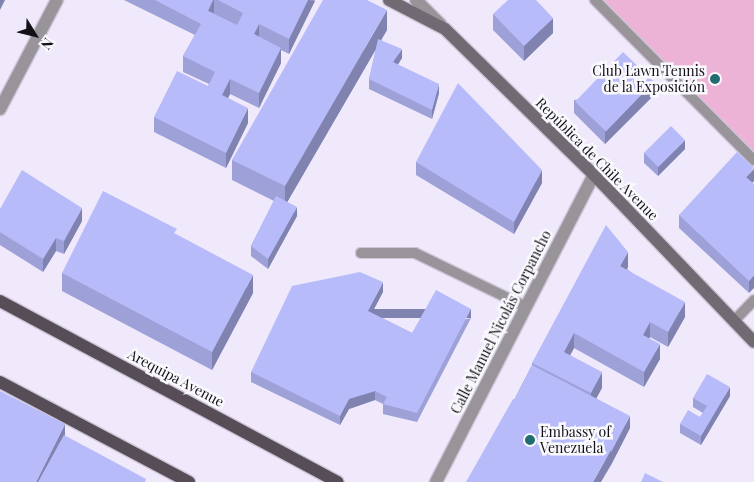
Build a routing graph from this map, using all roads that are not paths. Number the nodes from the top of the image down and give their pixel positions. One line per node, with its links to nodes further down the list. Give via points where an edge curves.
1 (57, 0): 6 (street)
2 (389, 0): 5 (main road)
3 (416, 0): 5 (street, República de Chile Avenue)
4 (594, 0): 7 (lane)
5 (445, 29): 8 (main road, República de Chile Avenue)
6 (0, 109)
7 (754, 160)
8 (594, 175): 12 (street, Calle Manuel Nicolás Corpancho); 13 (main road, República de Chile Avenue)
9 (361, 253): 12 (lane, via 415,253)
10 (754, 300): 13 (lane)
11 (0, 301): 17 (main road, Arequipa Avenue)
12 (526, 307): 18 (street, Calle Manuel Nicolás Corpancho)
13 (734, 321): 14 (main road, República de Chile Avenue)
14 (754, 342)
15 (0, 382): 16 (main road)
16 (189, 482)
17 (338, 482)
18 (436, 482)

